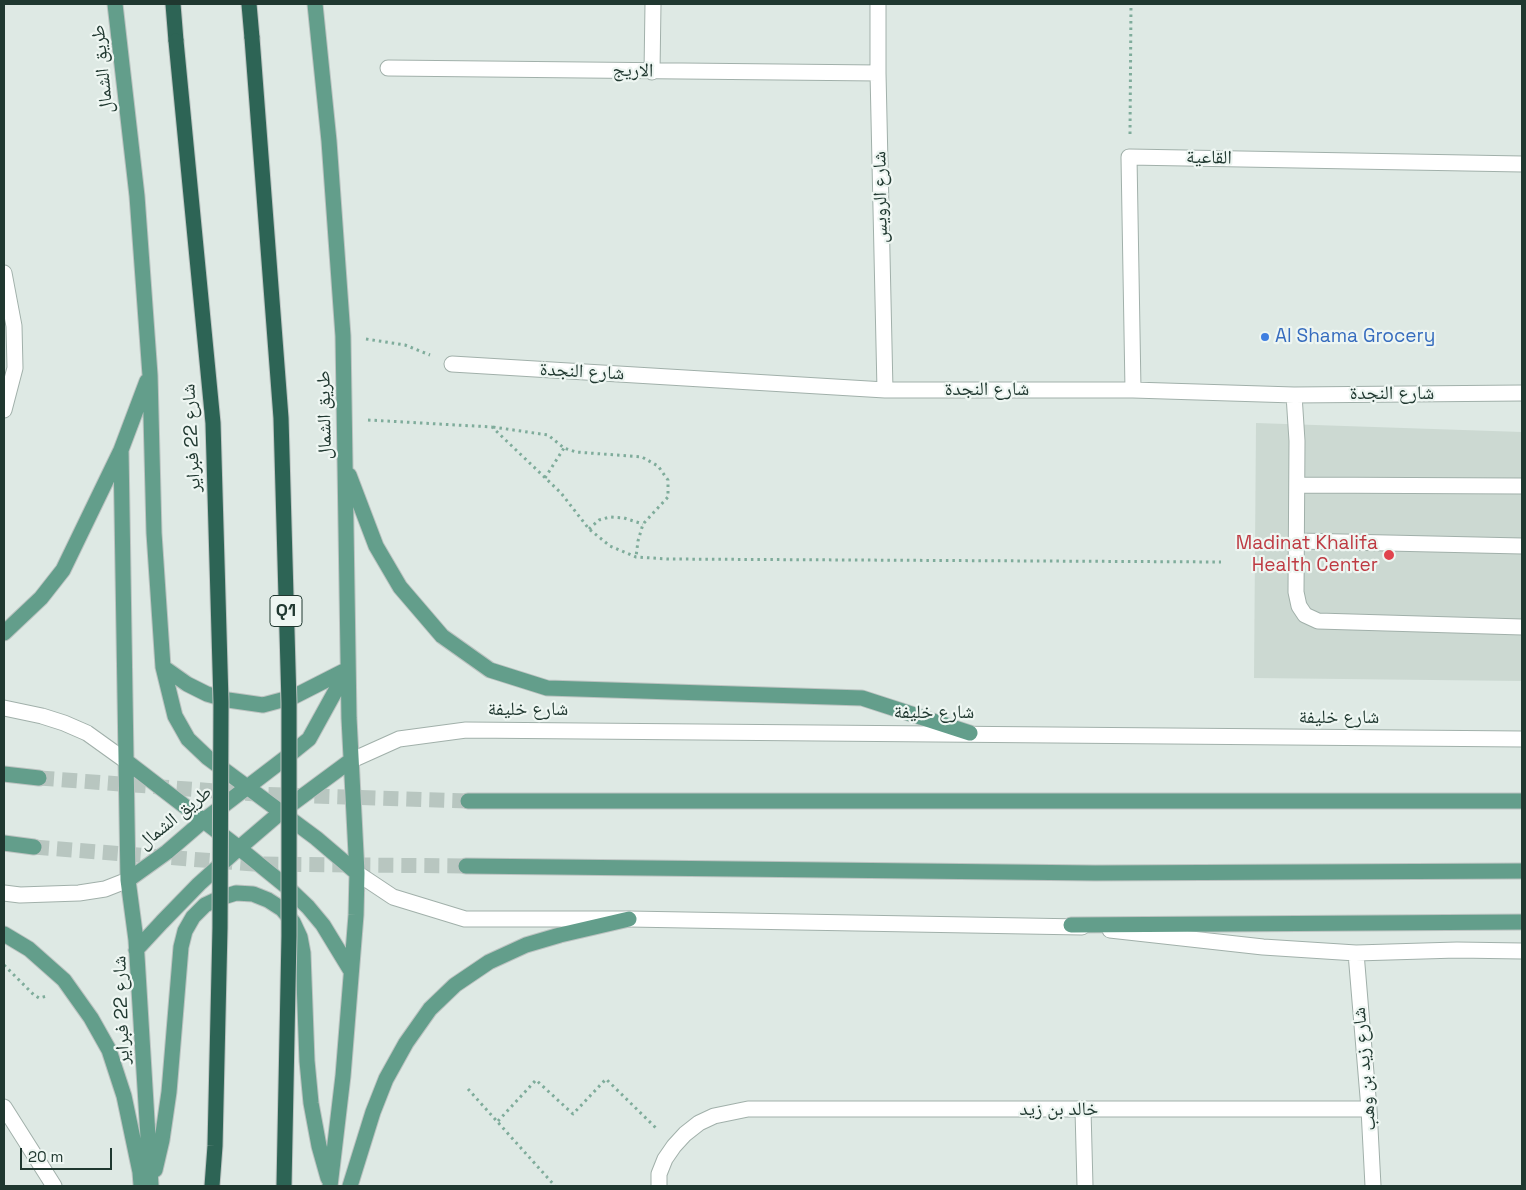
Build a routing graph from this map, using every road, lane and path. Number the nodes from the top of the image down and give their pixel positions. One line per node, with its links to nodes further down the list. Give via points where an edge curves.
1 (116, 4): 16 (main road, طريق الشمال, via 137,196)
2 (173, 4): 77 (highway, شارع 22 فبراير, bridge, via 213,423 221,712 220,928)
3 (249, 4): 78 (highway, Q1, bridge, via 281,418 288,674)
4 (315, 4): 14 (main road, طريق الشمال)
5 (653, 4): 9 (street)
6 (878, 4): 10 (street, شارع الرويس)
7 (1131, 4): 11 (path)
8 (388, 68): 9 (street, الاريج)
9 (652, 72): 10 (street, الاريج)
10 (878, 73): 17 (street, شارع الرويس)
11 (1129, 157): 12 (street, القاعية); 18 (street)
12 (1522, 164)
13 (4, 274): 21 (street, via 14,326 15,368)
14 (343, 336): 15 (path, via 405,345); 22 (main road, طريق الشمال)
15 (452, 364): 17 (street, شارع النجدة)
16 (150, 375): 25 (main road); 38 (main road, طريق الشمال, via 154,533)
17 (886, 390): 18 (street, شارع النجدة)
18 (1133, 390): 20 (street, شارع النجدة)
19 (1522, 393): 20 (street, شارع النجدة)
20 (1294, 394): 28 (street)
21 (4, 410)
22 (344, 418): 23 (path); 26 (main road, طريق الشمال)
23 (492, 427): 24 (path, via 548,435); 27 (path)
24 (564, 448): 27 (path); 30 (path, via 576,452 642,456 658,466 668,480 668,497)
25 (121, 450): 37 (main road, via 64,570 42,598); 43 (main road)
26 (346, 464): 39 (main road, طريق الشمال); 41 (main road, via 376,546 400,587 442,636 490,670 547,688 862,698)
27 (545, 478): 31 (path)
28 (1298, 485): 29 (street); 32 (street)
29 (1522, 486)
30 (643, 524): 31 (path, via 610,517 599,520); 34 (path)
31 (589, 529): 34 (path, via 610,546)
32 (1298, 541): 33 (street); 36 (street, via 1296,592 1299,606 1305,615 1318,621)
33 (1522, 546)
34 (636, 557): 35 (path)
35 (1221, 562)
36 (1522, 627)
37 (4, 633)
38 (163, 667): 39 (main road, via 207,694 263,705 293,697); 47 (main road, طريق الشمال, via 175,716 188,739)
39 (348, 669): 44 (main road); 47 (main road, طريق الشمال, via 309,739)
40 (4, 708): 43 (street, via 64,723 86,733)
41 (970, 733): 42 (street, شارع خليفة); 44 (street, شارع خليفة, via 466,730 399,739)
42 (1522, 739)
43 (126, 761): 51 (main road); 58 (main road)
44 (350, 761): 50 (main road, شارع 22 فبراير); 57 (main road)
45 (4, 774): 46 (main road)
46 (39, 778)
47 (246, 787): 50 (main road, طريق الشمال); 51 (main road, طريق الشمال)
48 (468, 801): 49 (main road)
49 (1522, 801)
50 (280, 812): 54 (main road, شارع 22 فبراير); 57 (main road, طريق الشمال)
51 (204, 821): 54 (main road); 58 (main road, طريق الشمال)
52 (4, 843): 53 (main road)
53 (34, 847)
54 (240, 848): 64 (main road, شارع 22 فبراير, via 199,884); 67 (main road, via 308,907)
55 (466, 866): 56 (main road, via 1094,873)
56 (1522, 871)
57 (357, 873): 60 (street, via 393,897 465,919); 67 (main road)
58 (128, 880): 59 (street, via 79,894); 64 (main road)
59 (4, 893)
60 (629, 919): 62 (street); 80 (main road, via 526,945 488,962 455,985 430,1009 386,1078)
61 (1522, 922): 62 (main road)
62 (1071, 925): 66 (street, via 1263,947)
63 (4, 934): 75 (main road, via 29,949 64,980 109,1050 124,1096)
64 (136, 950): 76 (main road, شارع 22 فبراير)
65 (1522, 951): 66 (street)
66 (1356, 953): 70 (street, شارع زيد بن وهب)
67 (351, 971): 79 (main road)
68 (468, 1089): 72 (path)
69 (4, 1107): 74 (street)
70 (1370, 1109): 71 (street, خالد بن زيد); 84 (street, شارع زيد بن وهب)
71 (1083, 1110): 73 (street, خالد بن زيد, via 748,1109 714,1116 699,1123); 83 (street)
72 (498, 1121): 73 (path, via 536,1080 574,1114 606,1079); 81 (path)
73 (674, 1146): 82 (street, خالد بن زيد, via 659,1174)
74 (54, 1186)
75 (142, 1186)
76 (151, 1186): 79 (main road, via 169,1092 180,947 185,931 205,905 236,894 253,894 282,909 300,936 311,1103)
77 (212, 1186)
78 (284, 1186)
79 (330, 1186)
80 (350, 1186)
81 (555, 1186)
82 (658, 1186)
83 (1085, 1186)
84 (1373, 1186)

